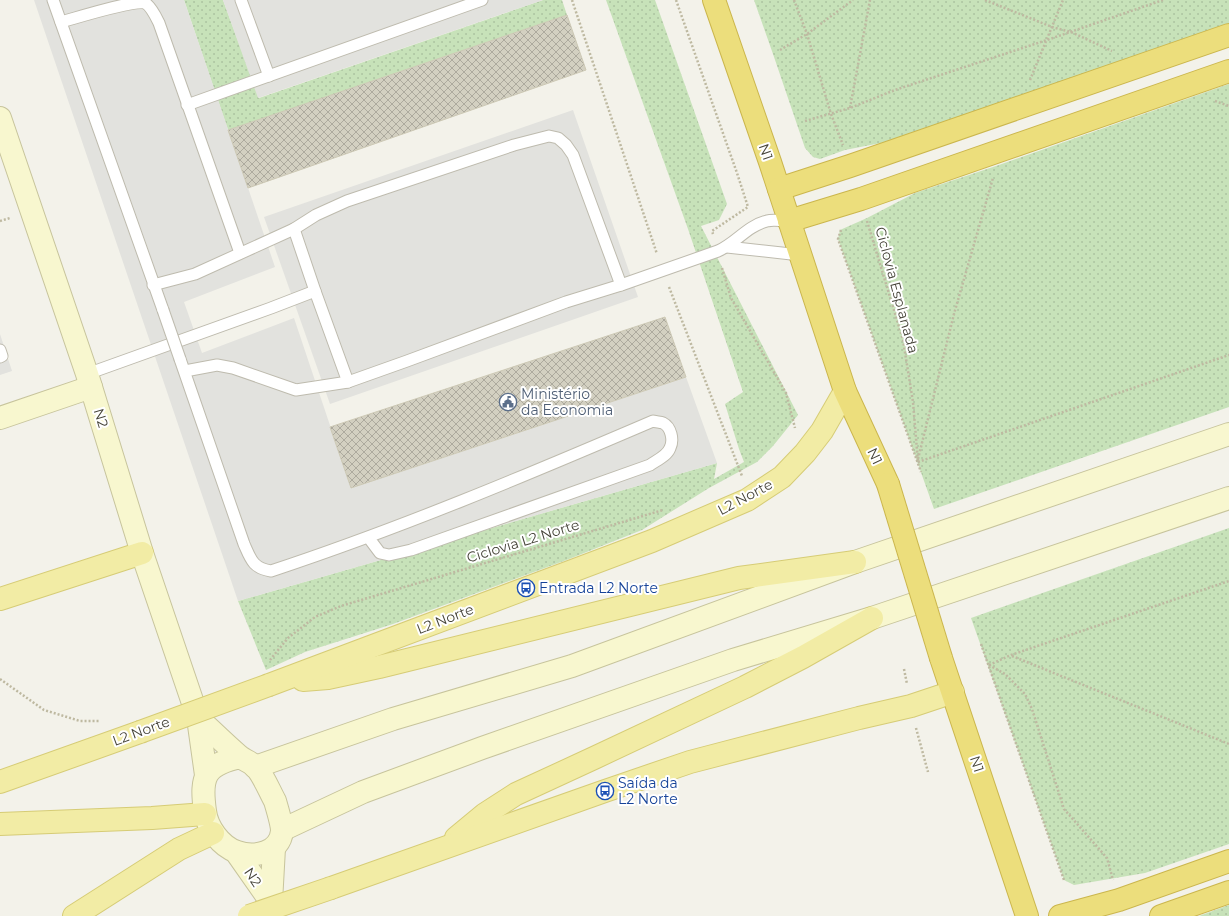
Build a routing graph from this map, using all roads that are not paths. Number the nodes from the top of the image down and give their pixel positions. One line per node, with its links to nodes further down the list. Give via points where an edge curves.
1 (53, 0): 5 (lane)
2 (241, 0): 8 (lane)
3 (482, 0): 8 (lane)
4 (714, 0): 11 (highway, N1)
5 (61, 22): 9 (lane, via 137,1 146,3 159,23); 17 (lane)
6 (1229, 35): 11 (highway)
7 (1229, 71): 12 (highway, via 861,199)
8 (269, 76): 9 (lane)
9 (187, 105): 15 (lane)
10 (0, 118): 23 (main road, N2)
11 (778, 189): 12 (highway, N1)
12 (789, 221): 14 (lane, via 768,220 758,224); 16 (highway, N1)
13 (294, 228): 15 (lane); 18 (lane, via 347,200 514,144 549,136 558,138 573,155); 19 (lane)
14 (722, 249): 16 (lane); 18 (lane)
15 (240, 253): 17 (lane, via 195,274)
16 (800, 255): 25 (highway, N1)
17 (153, 285): 22 (lane, bridge)
18 (621, 285): 24 (lane, via 566,302)
19 (315, 291): 23 (lane); 24 (lane)
20 (0, 350): 21 (lane)
21 (0, 357)
22 (185, 371): 24 (lane, via 217,365 296,390); 29 (lane, via 244,544 251,560 257,566 271,571)
23 (89, 380): 26 (main road); 30 (main road, N2)
24 (348, 382)
25 (845, 391): 34 (main road, L2 Norte, via 822,431 805,453 782,477 747,500 652,541); 35 (highway, N1, bridge, via 888,484)
26 (0, 418)
27 (1229, 434): 31 (main road)
28 (1229, 498): 33 (main road)
29 (368, 537): 29 (lane, via 380,553 411,550 650,464 663,457 670,448 672,437 663,423 653,421 499,487)
30 (142, 553): 32 (main road); 36 (main road, N2)
31 (855, 562): 34 (main road, via 738,578 328,678 306,681); 37 (main road, via 572,666)
32 (0, 599)
33 (872, 618): 42 (main road, via 734,660 363,792); 43 (main road, via 745,687 516,794 485,814)
34 (274, 676): 39 (main road, L2 Norte, bridge, via 140,732)
35 (953, 692): 43 (main road, via 910,706 690,762); 50 (highway, N1)
36 (198, 718): 37 (main road, N2); 38 (main road, N2)
37 (247, 762): 38 (main road, via 222,762); 42 (main road, via 267,784 277,807)
38 (206, 775): 40 (main road, via 202,793)
39 (0, 782)
40 (209, 823): 41 (main road, via 152,818); 44 (main road, via 225,845); 48 (main road, via 179,849)
41 (0, 824)
42 (278, 839): 44 (main road, via 263,853 252,855); 47 (main road, N2)
43 (442, 848): 49 (main road, bridge)
44 (236, 852): 47 (main road, N2)
45 (1229, 861): 51 (highway, via 1119,900)
46 (1229, 892): 52 (highway)
47 (272, 909)
48 (74, 916)
49 (249, 916)
50 (1027, 916)
51 (1060, 916)
52 (1161, 916)

